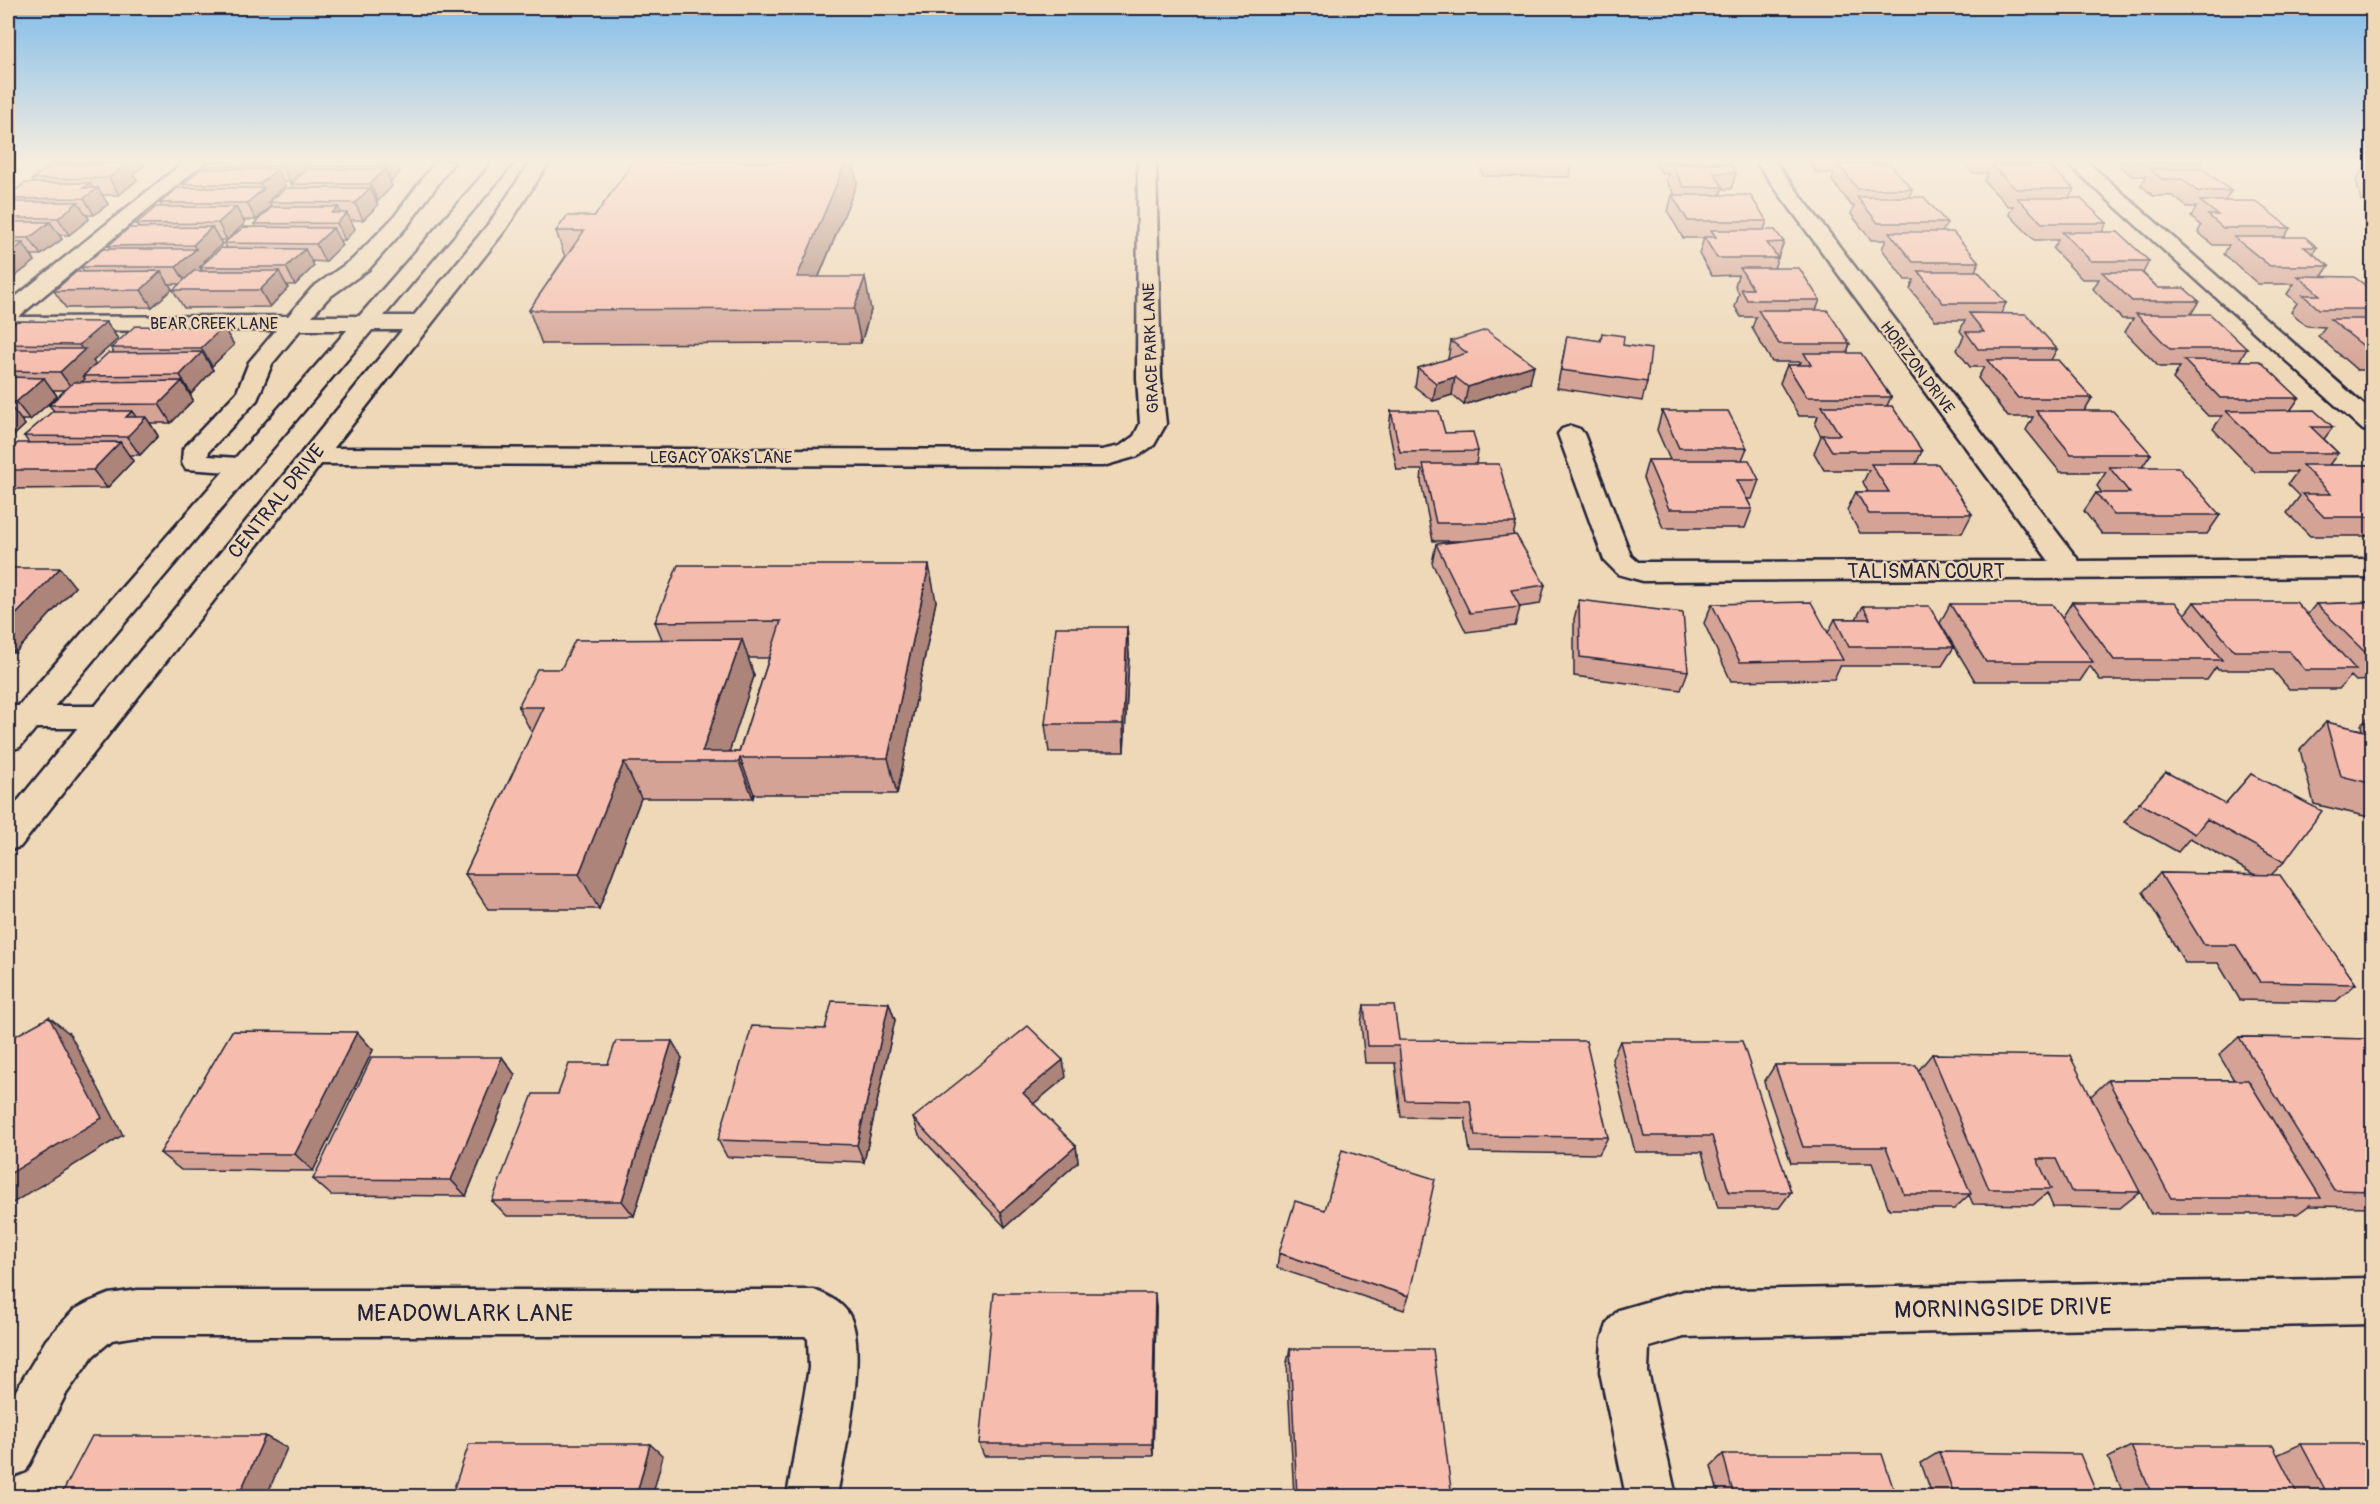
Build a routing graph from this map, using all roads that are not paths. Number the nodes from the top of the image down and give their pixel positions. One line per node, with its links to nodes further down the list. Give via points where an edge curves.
1 (109, 232): 8 (street)
2 (391, 232): 9 (street, via 361,264 320,293)
3 (445, 232): 10 (street)
4 (493, 232): 11 (street, CENTRAL DRIVE)
5 (1148, 232): 15 (street, GRACE PARK LANE, via 1153,424 1145,440)
6 (1818, 232): 19 (street, HORIZON DRIVE)
7 (2155, 232): 13 (street)
8 (8, 314)
9 (295, 323): 10 (street, BEAR CREEK LANE); 12 (street, BEAR CREEK LANE); 17 (street, via 261,362 248,395 196,449 195,463)
10 (367, 323): 11 (street, BEAR CREEK LANE); 17 (street)
11 (420, 323): 16 (street, CENTRAL DRIVE)
12 (8, 324)
13 (2373, 425)
14 (1571, 434): 19 (street, TALISMAN COURT, via 1618,560 1635,570)
15 (1129, 451): 16 (street, LEGACY OAKS LANE, via 1078,459)
16 (313, 456): 20 (street, CENTRAL DRIVE)
17 (244, 465): 21 (street)
18 (2373, 568): 19 (street, TALISMAN COURT)
19 (2072, 571)
20 (101, 717): 21 (street); 22 (street, CENTRAL DRIVE)
21 (14, 724)
22 (8, 837)
23 (2373, 1301): 26 (street, MORNINGSIDE DRIVE, via 1684,1314 1635,1327 1625,1339 1624,1372)
24 (8, 1453): 25 (street, MEADOWLARK LANE, via 65,1352 80,1335 104,1319 138,1313 814,1313 831,1329 833,1368)
25 (812, 1497)
26 (1651, 1497)

